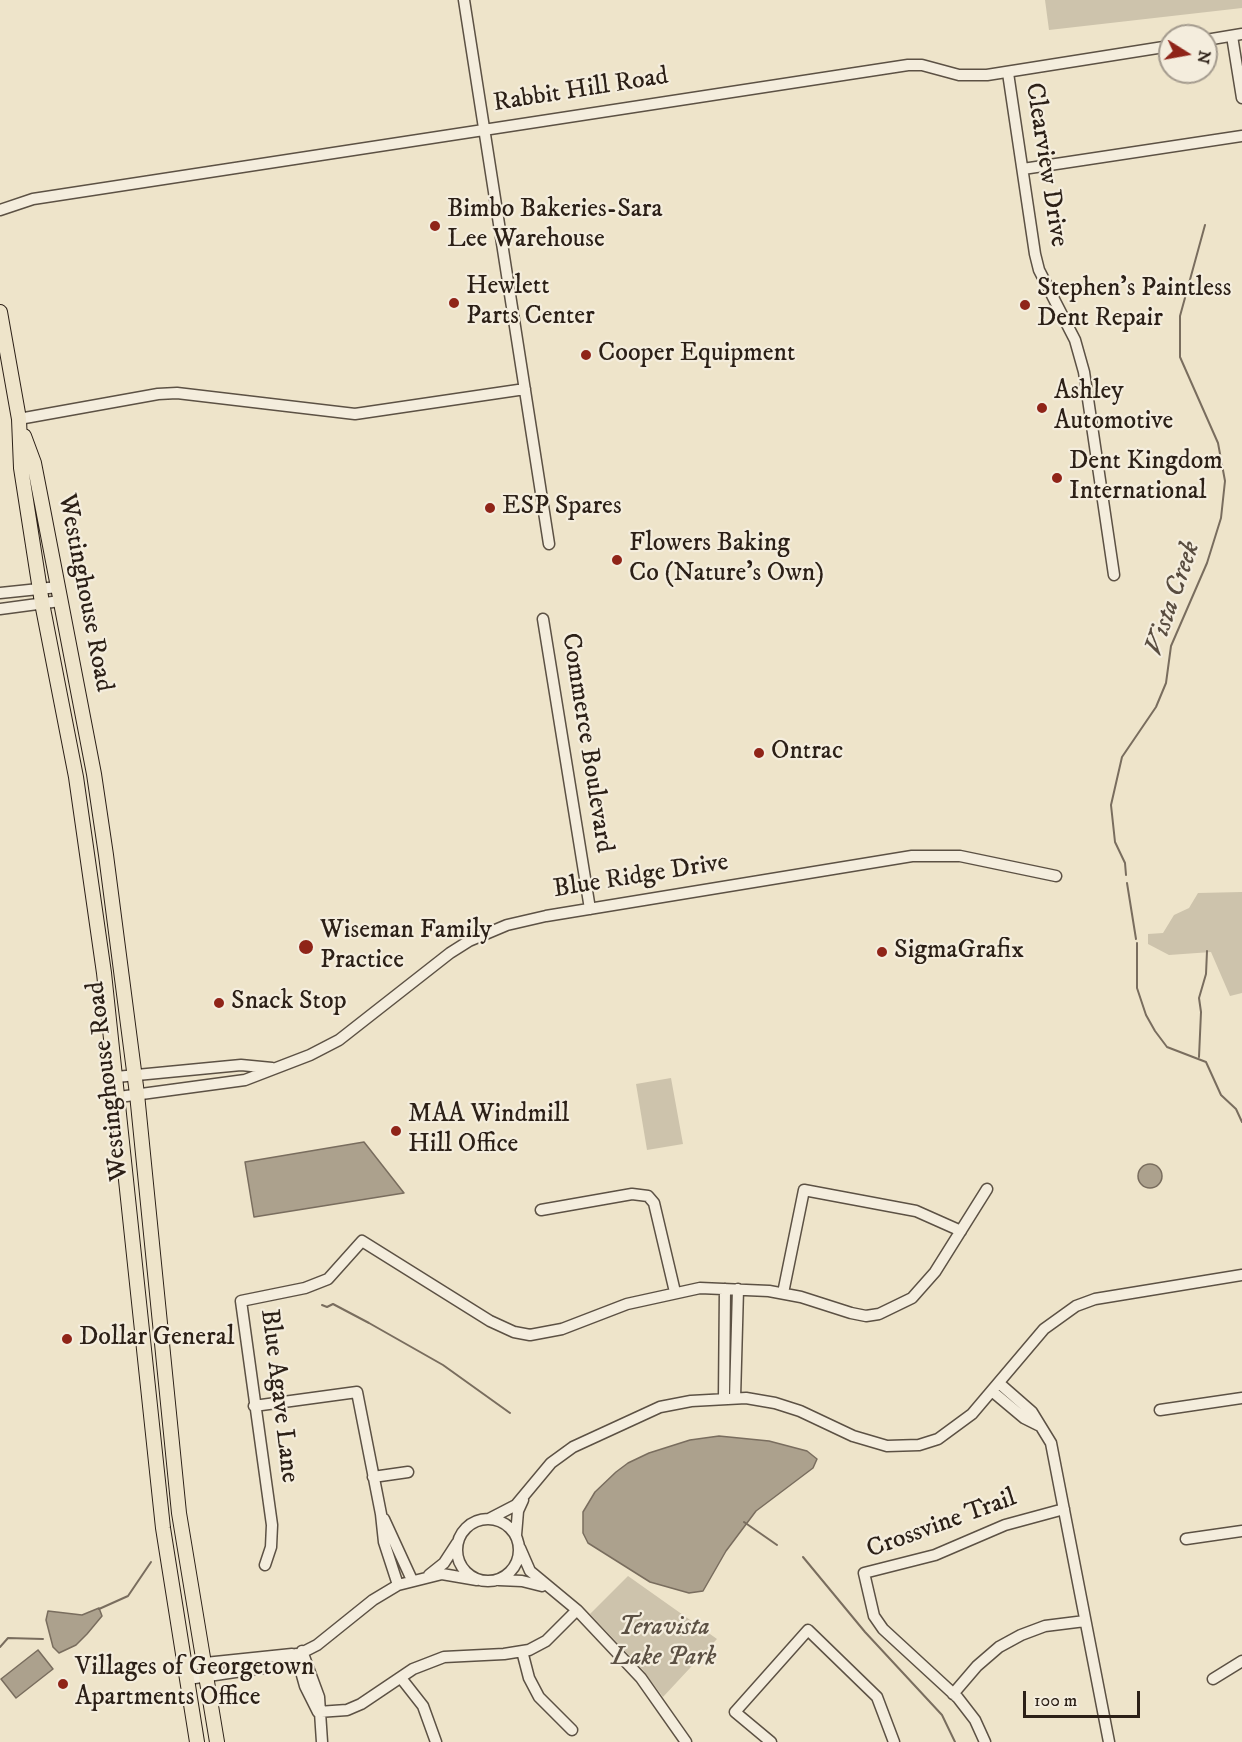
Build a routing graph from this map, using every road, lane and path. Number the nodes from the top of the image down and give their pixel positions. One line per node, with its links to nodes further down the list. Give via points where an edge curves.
1 (464, 0): 7 (street)
2 (1237, 35): 3 (street); 6 (street)
3 (1218, 38)
4 (1158, 48): 5 (street, Rabbit Hill Road)
5 (1008, 73): 7 (street, Rabbit Hill Road, via 965,75 908,65); 9 (street, Clearview Drive)
6 (1242, 98)
7 (484, 129): 10 (street, Rabbit Hill Road); 14 (street)
8 (1242, 136): 9 (street)
9 (1023, 169): 17 (street, Clearview Drive, via 1039,270 1075,340 1084,372)
10 (33, 199): 11 (street); 12 (street, Rabbit Hill Road)
11 (0, 202)
12 (0, 210)
13 (0, 312): 15 (main road, Westinghouse Road)
14 (525, 389): 15 (street, via 355,414 158,394); 16 (street)
15 (19, 419): 18 (main road, Westinghouse Road, via 21,468); 20 (main road, Westinghouse Road, via 34,463)
16 (549, 544)
17 (1114, 574)
18 (40, 589): 19 (street); 20 (street); 21 (main road, Westinghouse Road)
19 (0, 593)
20 (59, 594): 21 (street); 27 (main road, Westinghouse Road, via 94,774)
21 (42, 603): 22 (street); 28 (main road, Westinghouse Road, via 76,777)
22 (0, 609)
23 (543, 619): 25 (street, Commerce Boulevard)
24 (1056, 876): 25 (street, Blue Ridge Drive, via 960,856 912,855)
25 (590, 909): 26 (street, Blue Ridge Drive, via 507,925 469,941 339,1040)
26 (272, 1068): 27 (street, Blue Ridge Drive, via 241,1065); 29 (street, Blue Ridge Drive, via 245,1080)
27 (134, 1075): 28 (street, Blue Ridge Drive); 29 (main road, Westinghouse Road)
28 (116, 1077): 30 (main road, Westinghouse Road)
29 (137, 1094): 30 (street, Blue Ridge Drive); 68 (main road, Westinghouse Road, via 179,1513)
30 (119, 1097): 69 (main road, Westinghouse Road, via 163,1528)
31 (987, 1190): 33 (street, Blue Agave Lane)
32 (541, 1210): 37 (street, via 633,1194 648,1196 654,1203)
33 (961, 1231): 38 (street, Blue Agave Lane, via 935,1272 912,1298 879,1314 851,1313); 38 (street, via 916,1210 804,1190)
34 (1242, 1275): 39 (street, via 1095,1299 1076,1306 1044,1329)
35 (724, 1289): 36 (street, Blue Agave Lane); 37 (street, Blue Agave Lane); 40 (street)
36 (738, 1289): 38 (street, Blue Agave Lane); 41 (street)
37 (675, 1292): 43 (street, Blue Agave Lane, via 627,1304 547,1334 514,1332 362,1241 328,1280 241,1300)
38 (783, 1293)
39 (996, 1388): 41 (street, via 947,1434 905,1446 872,1442 775,1403); 48 (street, via 1026,1405 1051,1443)
40 (724, 1398): 41 (street); 47 (street, via 660,1407 583,1441 551,1463)
41 (735, 1398)
42 (1242, 1398): 44 (street)
43 (254, 1406): 46 (street, via 357,1392); 56 (street, Blue Agave Lane, via 272,1525)
44 (1160, 1410)
45 (408, 1472): 46 (street)
46 (373, 1476): 49 (street)
47 (524, 1497): 50 (street, via 508,1511); 52 (street)
48 (1064, 1509): 64 (street); 72 (street, Crossvine Trail, via 1005,1525 935,1555 864,1573 874,1616 883,1629)
49 (381, 1514): 58 (street); 61 (street, via 384,1542)
50 (489, 1519): 52 (street, via 504,1523); 54 (street, via 470,1525)
51 (1242, 1531): 53 (street)
52 (516, 1535): 55 (street)
53 (1186, 1539)
54 (459, 1540): 57 (street, via 444,1563); 59 (street, via 457,1550 462,1568)
55 (520, 1548): 60 (street, via 516,1564); 62 (street, via 530,1571)
56 (265, 1565)
57 (429, 1575): 58 (street); 59 (street, via 454,1574)
58 (412, 1580): 61 (street)
59 (477, 1580): 60 (street)
60 (499, 1580): 62 (street, via 535,1583)
61 (398, 1585): 66 (street, via 317,1645)
62 (551, 1590): 63 (street)
63 (577, 1610): 65 (street, via 546,1641); 79 (street, via 641,1678)
64 (1085, 1621): 72 (street, via 1046,1626 999,1647); 83 (street)
65 (522, 1651): 70 (street, via 444,1656); 74 (street, via 538,1697)
66 (299, 1653): 68 (street); 73 (street, via 319,1697)
67 (1242, 1661): 71 (street)
68 (205, 1670): 69 (street); 76 (main road, Westinghouse Road)
69 (187, 1672): 75 (main road, Westinghouse Road)
70 (401, 1678): 73 (street, via 347,1710); 78 (street, via 423,1706)
71 (1213, 1679)
72 (953, 1694): 82 (street, Crossvine Trail, via 975,1720)
73 (318, 1712): 77 (street)
74 (572, 1730)
75 (197, 1742)
76 (217, 1742)
77 (322, 1742)
78 (436, 1742)
79 (686, 1742)
80 (771, 1742): 81 (street, via 735,1712 808,1630 877,1697)
81 (894, 1742)
82 (985, 1742)
83 (1109, 1742)

